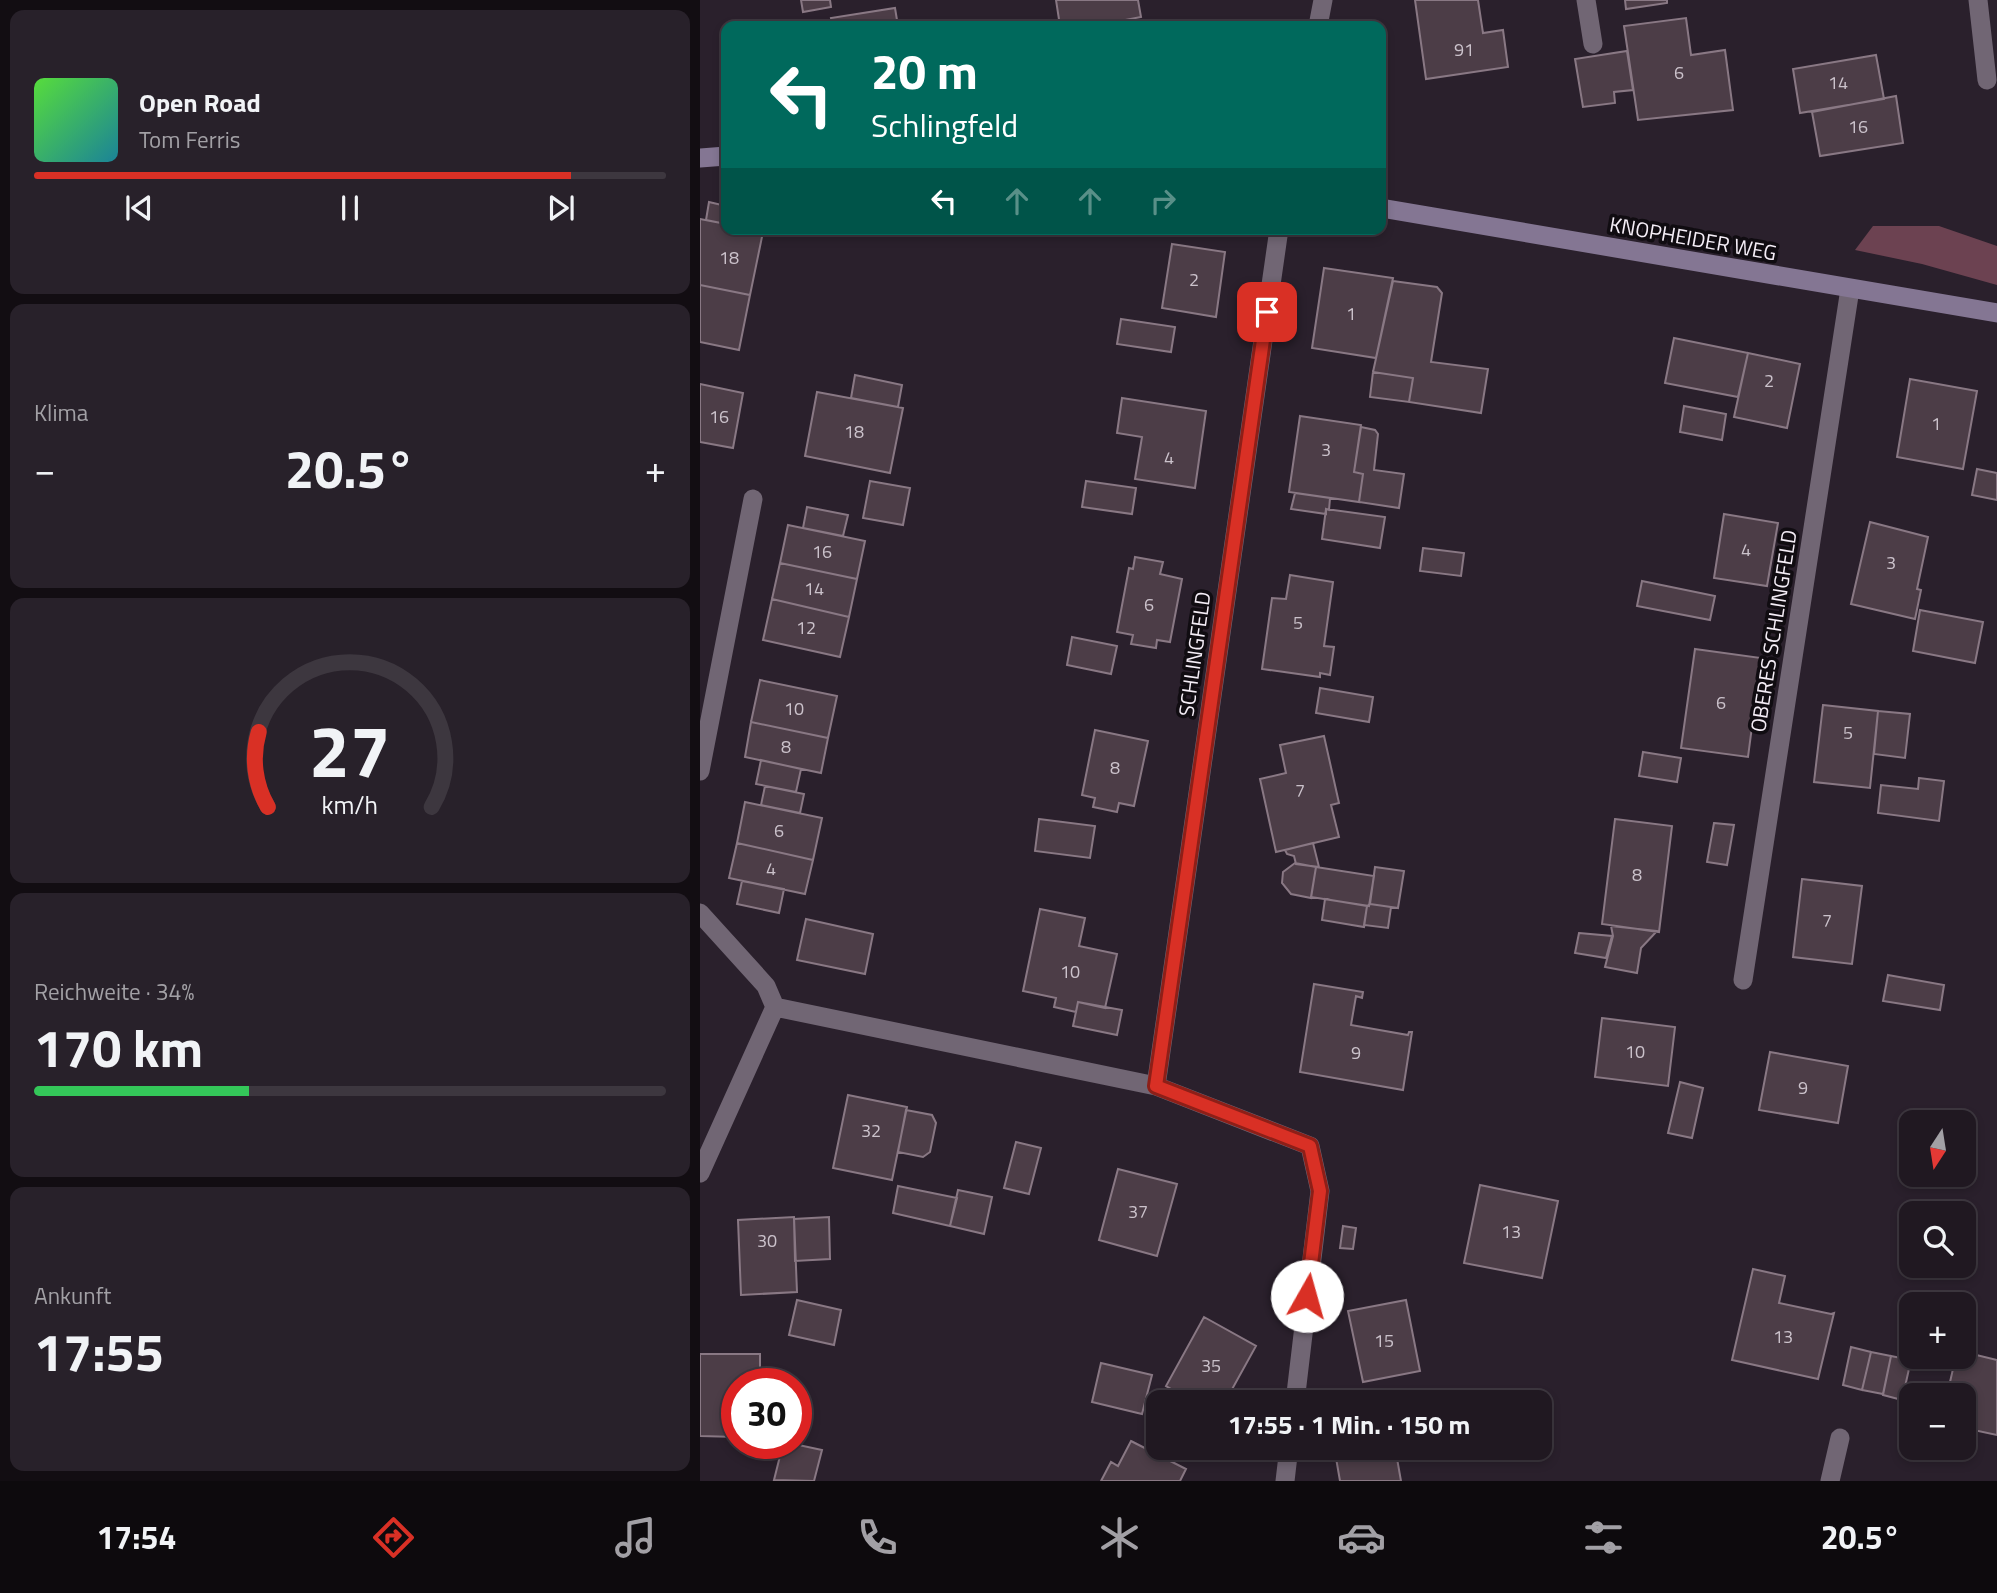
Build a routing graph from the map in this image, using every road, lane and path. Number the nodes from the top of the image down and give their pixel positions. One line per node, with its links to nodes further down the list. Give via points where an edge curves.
1 (1323, 0): 4 (street)
2 (1586, 0): 5 (street)
3 (1978, 0): 6 (street)
4 (1319, 21)
5 (1593, 44)
6 (1987, 80)
7 (721, 156): 8 (main road)
8 (700, 158)
9 (1386, 209): 11 (main road, KNOPHEIDER WEG)
10 (1278, 235): 18 (street, SCHLINGFELD)
11 (1850, 289): 12 (main road, KNOPHEIDER WEG); 16 (street, OBERES SCHLINGFELD)
12 (1997, 313)
13 (754, 499): 14 (street)
14 (700, 771)
15 (700, 913): 17 (street, via 766,986)
16 (1743, 980)
17 (775, 1007): 18 (street); 19 (street)
18 (1156, 1086): 20 (street, via 1310,1146 1320,1191)
19 (700, 1173)
20 (1296, 1390)
21 (1840, 1438): 24 (street)
22 (1287, 1460): 23 (street)
23 (1285, 1481)
24 (1830, 1481)

